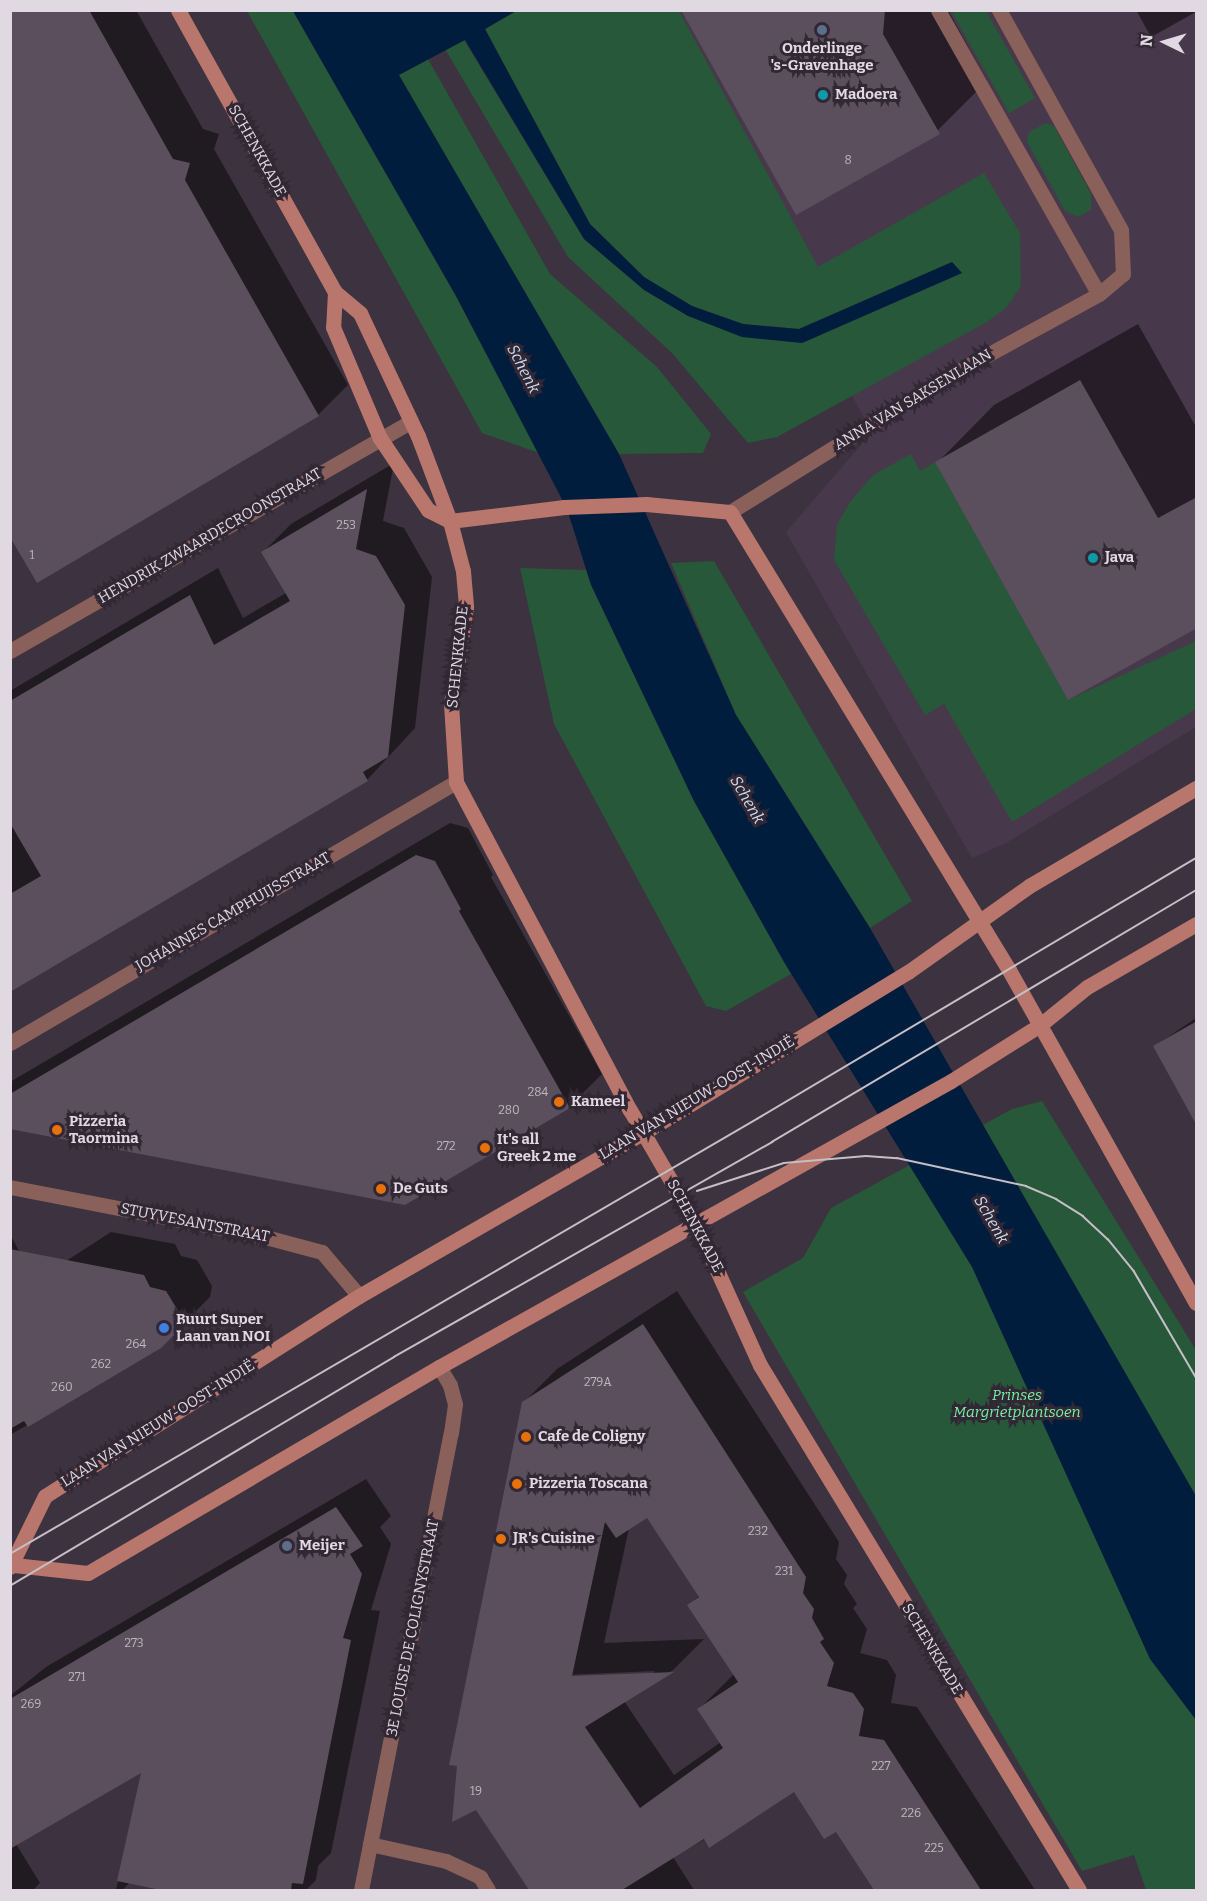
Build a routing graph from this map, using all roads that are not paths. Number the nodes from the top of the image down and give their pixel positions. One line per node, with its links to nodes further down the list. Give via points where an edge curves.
1 (178, 10): 4 (main road, SCHENKKADE)
2 (938, 10): 5 (street)
3 (999, 10): 5 (street, ANNA VAN SAKSENLAAN, via 1121,230 1122,274)
4 (335, 292): 6 (main road, SCHENKKADE, via 360,313); 7 (main road, via 333,327)
5 (1100, 294): 8 (street, ANNA VAN SAKSENLAAN, via 945,378)
6 (411, 421): 7 (street, HENDRIK ZWAARDECROONSTRAAT); 9 (main road, SCHENKKADE)
7 (380, 438): 9 (main road, via 428,510); 10 (street, HENDRIK ZWAARDECROONSTRAAT)
8 (730, 512): 9 (main road, via 646,504 564,507); 13 (main road)
9 (450, 521): 11 (main road, SCHENKKADE, via 463,571 466,607 451,704)
10 (13, 644)
11 (456, 782): 16 (street, JOHANNES CAMPHUIJSSTRAAT); 17 (main road, SCHENKKADE)
12 (1197, 788): 13 (main road, LAAN VAN NIEUW-OOST-INDIË, via 1029,886)
13 (979, 921): 15 (main road); 17 (main road, LAAN VAN NIEUW-OOST-INDIË, via 908,972)
14 (1197, 924): 15 (main road, LAAN VAN NIEUW-OOST-INDIË, via 1087,987)
15 (1040, 1025): 19 (main road, LAAN VAN NIEUW-OOST-INDIË, via 962,1075); 21 (main road)
16 (10, 1043)
17 (643, 1133): 19 (main road, SCHENKKADE); 20 (main road, LAAN VAN NIEUW-OOST-INDIË)
18 (10, 1187): 20 (street, STUYVESANTSTRAAT, via 258,1234 322,1252)
19 (696, 1224): 22 (main road, LAAN VAN NIEUW-OOST-INDIË); 27 (main road, SCHENKKADE, via 760,1365)
20 (359, 1296): 23 (main road, LAAN VAN NIEUW-OOST-INDIË, via 45,1496)
21 (1197, 1303)
22 (439, 1367): 23 (main road, LAAN VAN NIEUW-OOST-INDIË, via 88,1573); 24 (street, 3E LOUISE DE COLIGNYSTRAAT, via 450,1384 455,1404 452,1432)
23 (12, 1566)
24 (370, 1844): 25 (street, 3E LOUISE DE COLIGNYSTRAAT); 26 (street, via 446,1861 480,1877)
25 (361, 1890)
26 (488, 1890)
27 (1079, 1890)

